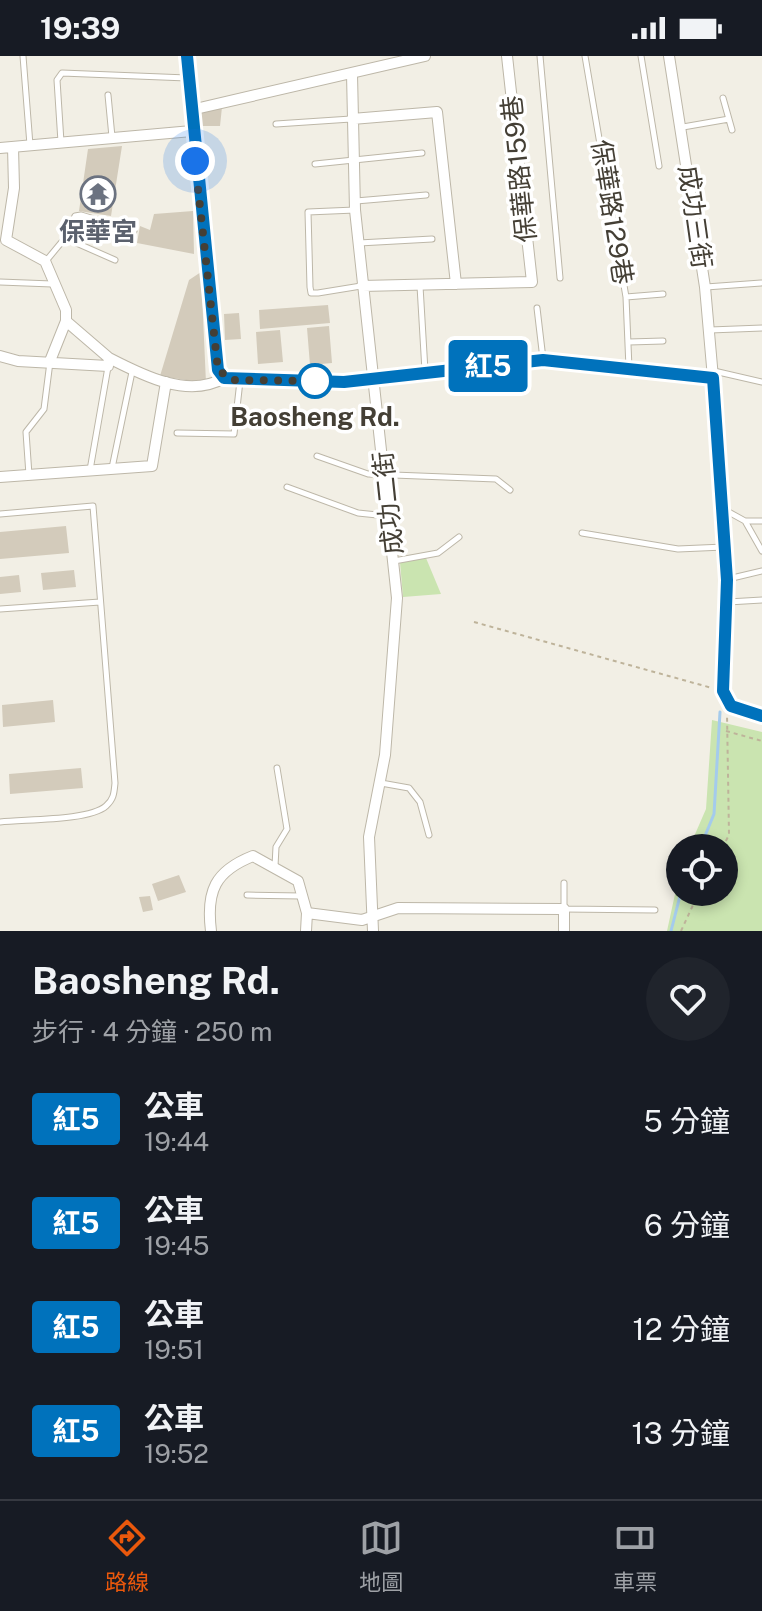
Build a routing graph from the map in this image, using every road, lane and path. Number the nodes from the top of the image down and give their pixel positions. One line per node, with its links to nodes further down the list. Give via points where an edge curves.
1 (23, 56): 22 (lane)
2 (187, 56): 10 (street)
3 (425, 56): 9 (street)
4 (507, 56): 41 (street, 保華路159巷, via 532,282)
5 (540, 56): 37 (lane)
6 (585, 56): 46 (lane, 保華路129巷)
7 (641, 56): 28 (lane)
8 (669, 56): 17 (street, 成功三街)
9 (352, 74): 13 (street); 14 (street, 成功二街)
10 (188, 78): 13 (street); 21 (lane, via 58,76)
11 (108, 95): 20 (lane)
12 (723, 98): 15 (lane)
13 (191, 110): 19 (street)
14 (352, 119): 16 (lane); 26 (street, 成功二街); 41 (street, via 437,112)
15 (729, 119): 17 (lane); 18 (lane)
16 (276, 124)
17 (683, 127): 44 (street, 成功三街)
18 (732, 130)
19 (192, 131): 20 (street); 61 (street, via 218,370)
20 (112, 138): 21 (street)
21 (61, 142): 22 (street)
22 (30, 145): 23 (street)
23 (13, 147): 24 (street); 36 (street, via 14,188 6,240)
24 (0, 148)
25 (422, 153): 26 (lane)
26 (354, 162): 27 (lane); 30 (street, 成功二街)
27 (315, 164)
28 (659, 166)
29 (426, 195): 30 (lane)
30 (355, 206): 34 (street, 成功二街); 43 (lane, via 308,212 311,293)
31 (134, 231): 32 (lane, via 81,215 75,216)
32 (65, 238): 35 (lane); 36 (lane)
33 (432, 239): 34 (lane)
34 (359, 243): 43 (street, 成功二街)
35 (115, 260)
36 (45, 261): 40 (street)
37 (560, 278)
38 (0, 282): 40 (lane)
39 (761, 283): 44 (lane)
40 (52, 284): 48 (street)
41 (456, 284): 42 (street)
42 (420, 285): 43 (street); 59 (lane)
43 (362, 286): 63 (street, 成功二街)
44 (705, 287): 50 (street, 成功三街)
45 (663, 294): 46 (lane)
46 (626, 297): 52 (lane, 保華路129巷)
47 (537, 308): 54 (lane)
48 (66, 321): 55 (street); 56 (street)
49 (762, 328): 50 (lane)
50 (709, 330): 60 (street, 成功三街)
51 (663, 341): 52 (lane)
52 (629, 342): 57 (lane, 保華路129巷)
53 (0, 356): 55 (street)
54 (543, 360): 57 (street); 59 (street)
55 (50, 361): 56 (street); 70 (lane, via 44,409 26,432)
56 (109, 362): 58 (street); 69 (lane)
57 (629, 369): 60 (street)
58 (132, 370): 64 (street); 68 (lane)
59 (425, 373): 63 (street)
60 (713, 374): 65 (lane); 75 (street)
61 (224, 378): 62 (street); 64 (street, via 212,385)
62 (240, 380): 63 (street); 66 (lane, via 234,434)
63 (374, 380): 71 (street, 成功二街)
64 (166, 382): 68 (street, via 152,466)
65 (762, 382)
66 (177, 433)
67 (317, 456): 71 (lane)
68 (112, 469): 69 (street)
69 (90, 470): 70 (street)
70 (29, 475): 72 (street)
71 (383, 475): 74 (lane, via 496,479); 77 (street, 成功二街)
72 (0, 477)
73 (287, 487): 77 (lane, via 358,513)
74 (510, 490)
75 (724, 510): 78 (lane); 82 (street)
76 (0, 514): 88 (lane, via 93,506)
77 (387, 516): 84 (street, 成功二街)
78 (745, 521): 79 (lane); 83 (lane)
79 (762, 521)
80 (582, 533): 82 (lane, via 678,549)
81 (459, 537): 84 (lane, via 438,553)
82 (725, 547): 86 (street)
83 (762, 551)
84 (394, 561): 98 (street, 成功二街, via 397,626)
85 (762, 571): 86 (lane)
86 (727, 580): 89 (street)
87 (762, 600): 89 (lane)
88 (100, 602): 90 (lane); 99 (lane, via 113,798 104,809 88,814)
89 (727, 602): 92 (street)
90 (0, 609)
91 (474, 622): 92 (path)
92 (723, 691): 93 (street)
93 (731, 706): 94 (street); 95 (path)
94 (762, 716)
95 (725, 731): 96 (path); 100 (path)
96 (762, 741)
97 (277, 768): 102 (lane, via 287,829 276,847)
98 (380, 782): 101 (lane, via 409,788 420,802); 110 (street, 成功二街, via 369,837)
99 (0, 822)
100 (729, 834)
101 (429, 835)
102 (275, 871): 105 (street, via 298,881); 111 (street, via 253,856 229,865 208,905)
103 (564, 883): 107 (lane)
104 (247, 895): 105 (lane)
105 (301, 896): 109 (street)
106 (693, 906): 115 (path)
107 (564, 909): 108 (lane); 110 (street, via 398,908); 114 (street)
108 (655, 910)
109 (307, 913): 110 (street, via 362,920); 112 (street)
110 (371, 916): 113 (street, 成功二街)
111 (211, 931)
112 (306, 931)
113 (373, 931)
114 (564, 931)
115 (681, 931)

